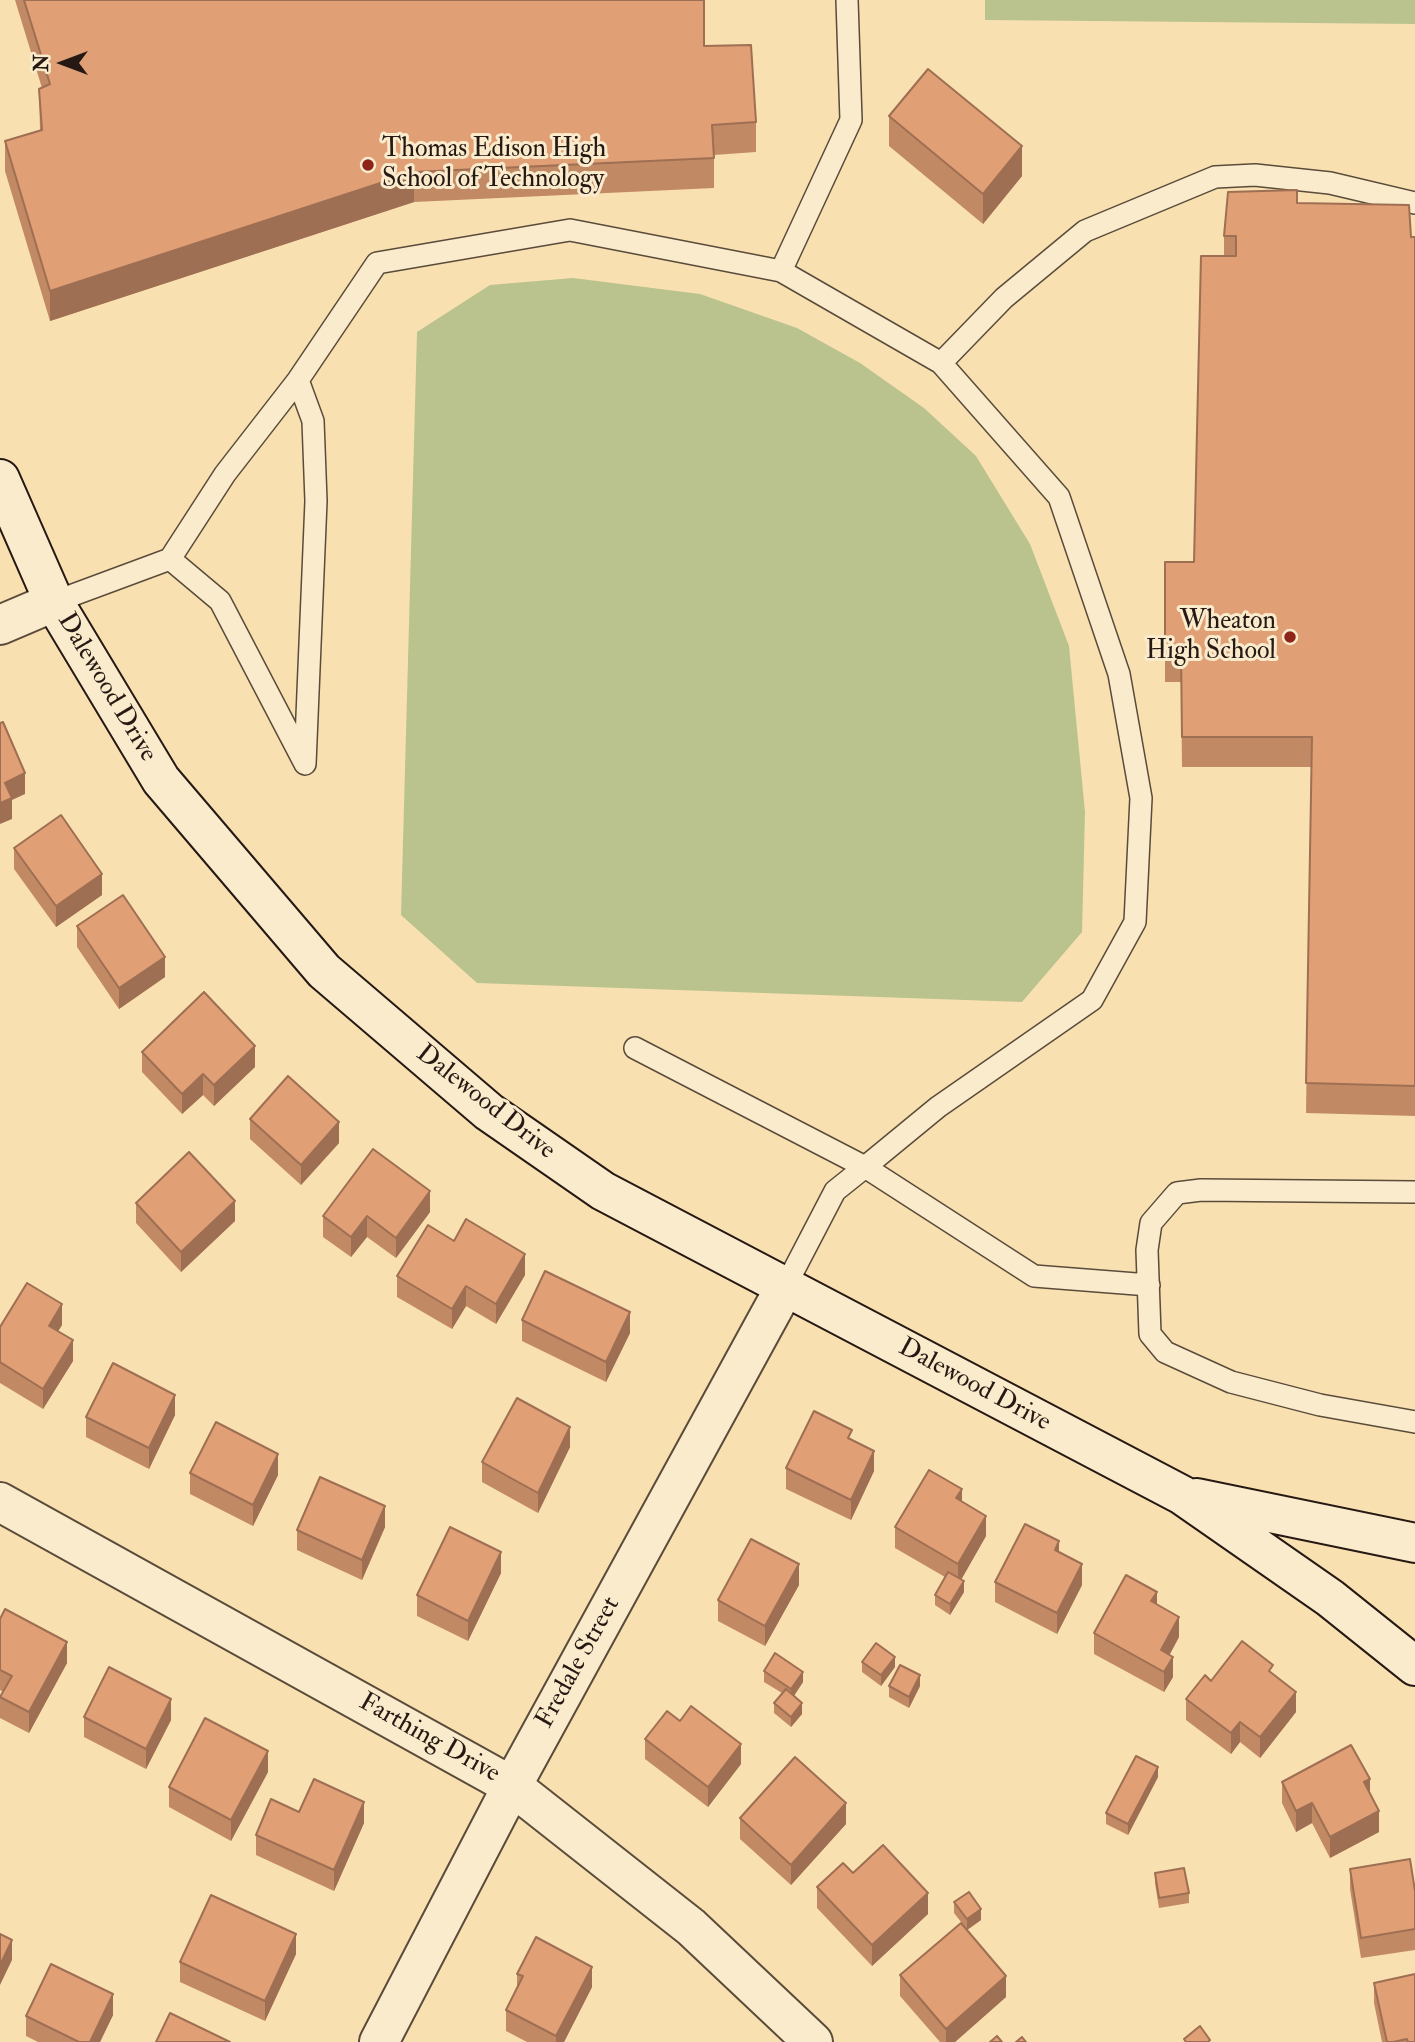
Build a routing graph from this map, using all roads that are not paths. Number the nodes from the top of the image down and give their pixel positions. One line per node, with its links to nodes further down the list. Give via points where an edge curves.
1 (847, 0): 3 (lane, via 850,120)
2 (1415, 203): 4 (lane, via 1330,183 1255,175 1215,177 1085,231 1004,298)
3 (781, 271): 4 (lane); 5 (lane, via 570,230 377,264)
4 (941, 363): 11 (lane, via 1059,497 1119,674 1141,798 1135,922 1092,1000 938,1107)
5 (298, 380): 7 (lane, via 225,474); 7 (lane, via 313,421 316,501 305,765 220,601)
6 (0, 479): 8 (street, Dalewood Drive)
7 (170, 559): 8 (lane)
8 (54, 602): 9 (street); 14 (street, Dalewood Drive, via 161,780 324,971 489,1112 583,1178)
9 (0, 625)
10 (635, 1048): 11 (lane)
11 (865, 1167): 13 (lane, via 1034,1276); 14 (lane, via 835,1191)
12 (1415, 1192): 13 (lane, via 1178,1193 1151,1223)
13 (1149, 1285): 15 (lane, via 1150,1334 1165,1352 1231,1381 1320,1405)
14 (785, 1287): 16 (street, Dalewood Drive); 20 (street, Fredale Street)
15 (1415, 1422)
16 (1182, 1495): 18 (street, Dalewood Drive); 19 (street, Dalewood Drive, via 1330,1598)
17 (0, 1502): 20 (street, Farthing Drive)
18 (1415, 1544)
19 (1415, 1665)
20 (513, 1786): 21 (street, Fredale Street); 22 (street, Farthing Drive, via 691,1927)
21 (379, 2042)
22 (813, 2042)

